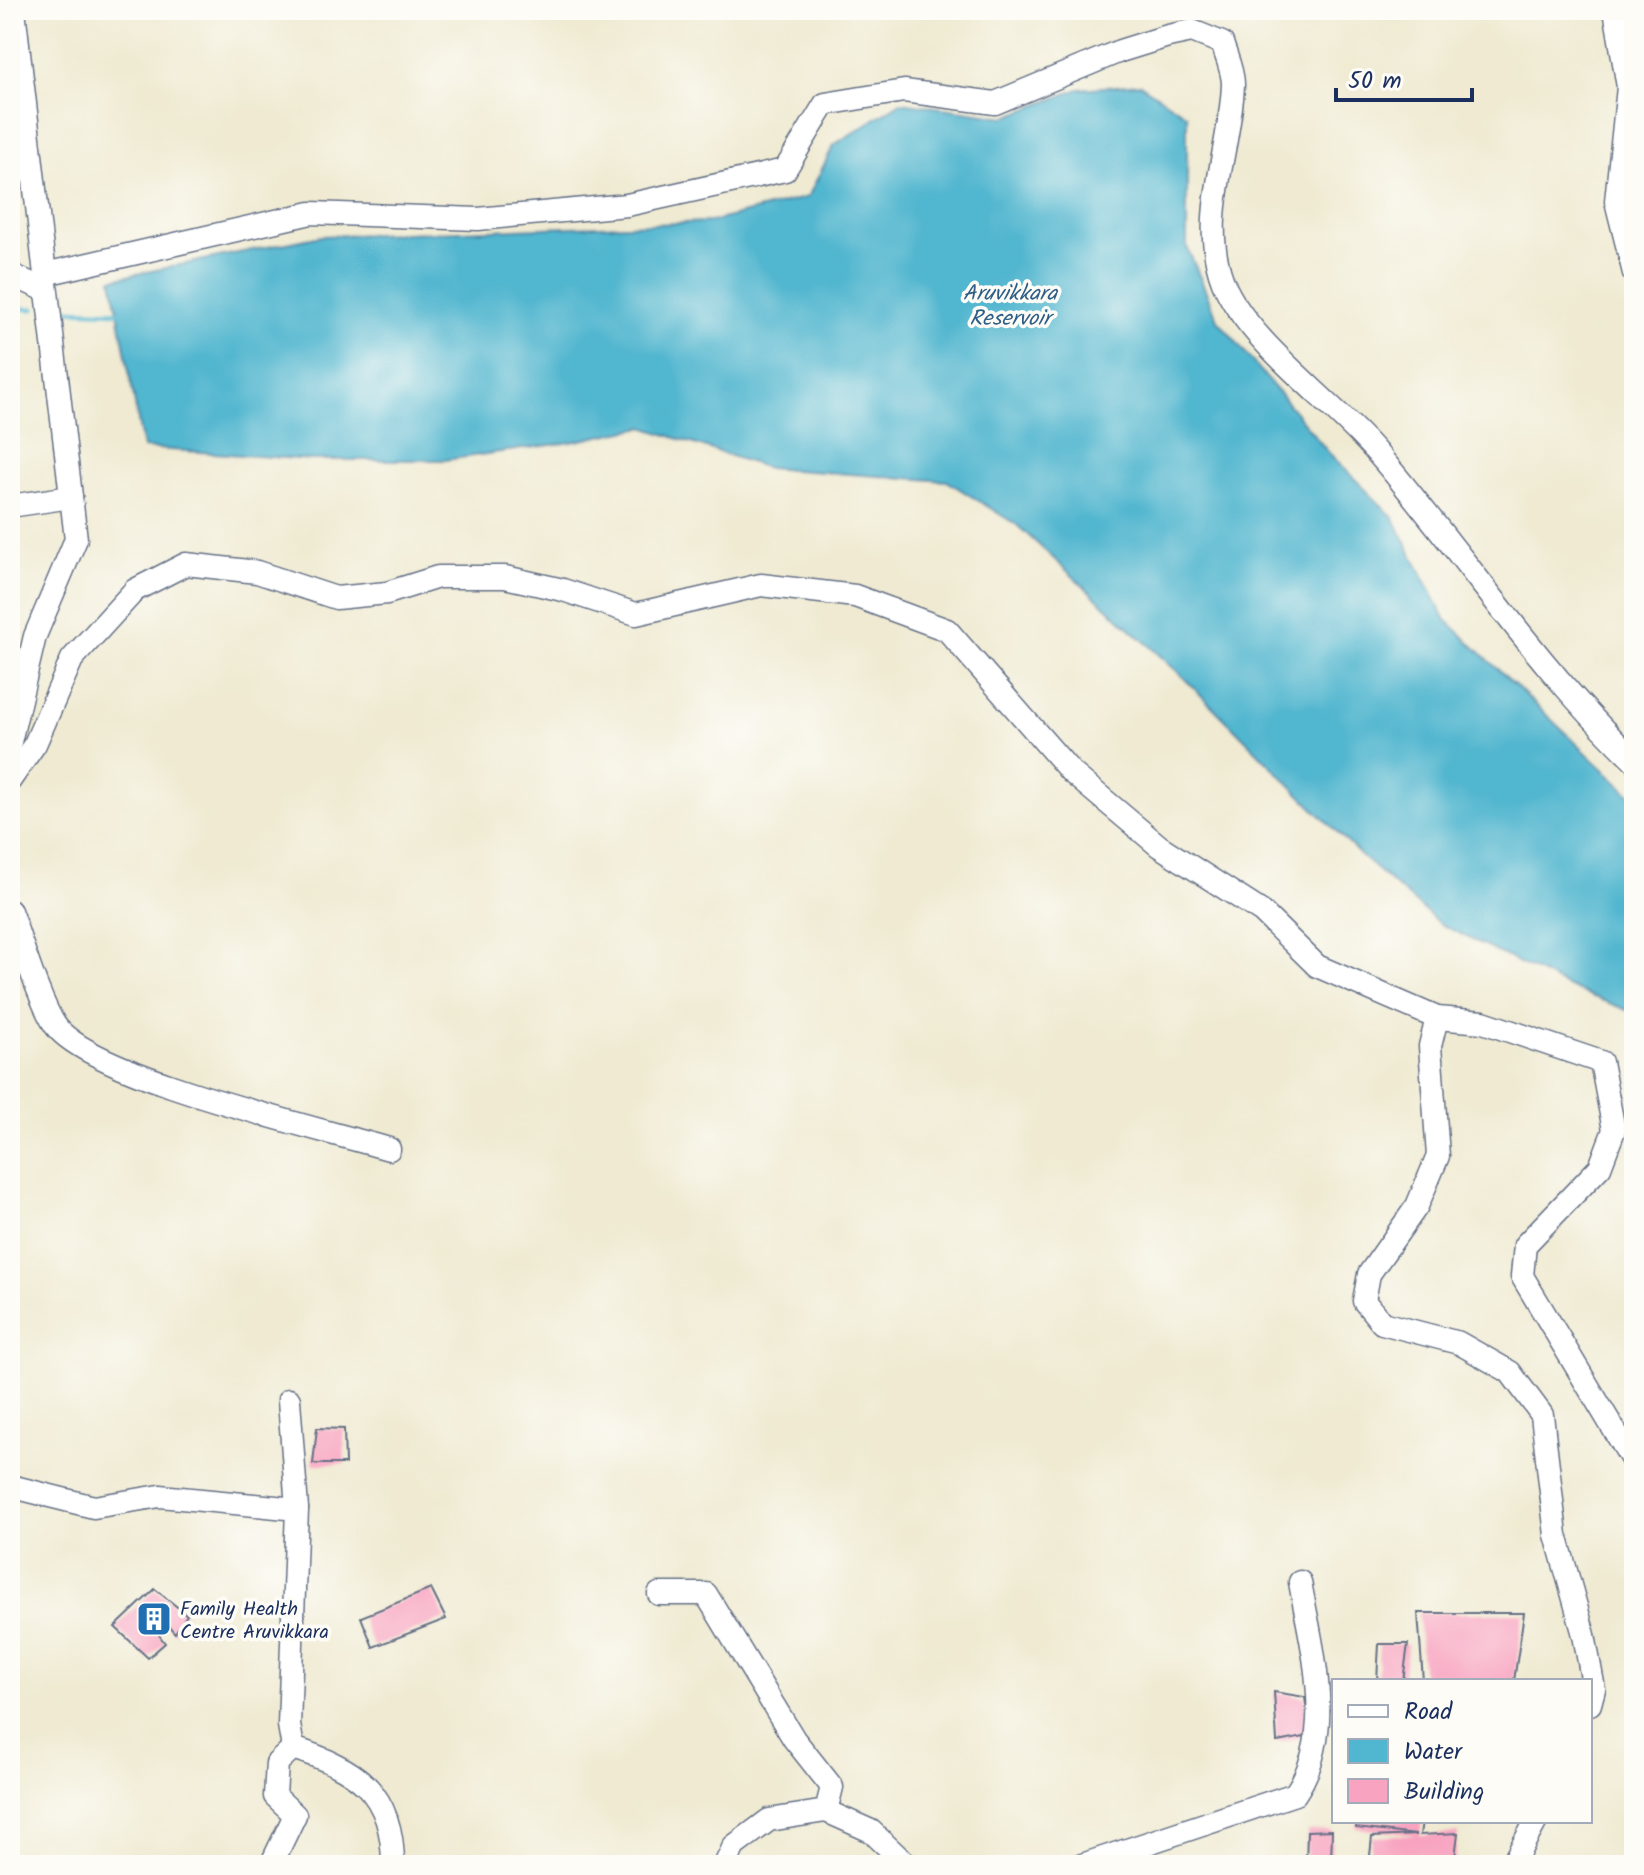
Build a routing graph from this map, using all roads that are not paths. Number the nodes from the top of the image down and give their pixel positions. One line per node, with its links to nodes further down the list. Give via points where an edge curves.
1 (14, 10): 6 (street)
2 (1615, 10): 4 (street, via 1628,87 1616,201)
3 (1192, 20): 6 (street, via 995,103 904,91 825,104 785,170 627,205 478,219 311,213); 10 (street, via 1222,43 1233,81 1214,208 1214,250 1224,284 1254,329 1376,451 1512,623)
4 (1634, 273)
5 (10, 274): 6 (street)
6 (45, 282): 7 (street)
7 (71, 497): 8 (street); 9 (street, via 76,539 35,636)
8 (10, 506)
9 (10, 742)
10 (1634, 760)
11 (10, 780): 13 (street, via 35,744 72,659 135,590 186,564 257,572 336,598 387,593 438,577 505,577 636,614 761,585 855,596 947,630 1071,772 1159,846 1262,912 1317,966)
12 (10, 911): 16 (street, via 55,1025 78,1044 149,1080)
13 (1437, 1018): 14 (street, via 1483,1022 1601,1062); 23 (street, via 1430,1046 1438,1156 1417,1206 1369,1274 1364,1301 1382,1323 1459,1343 1510,1372 1542,1415 1556,1535 1584,1635)
14 (1611, 1110): 15 (street); 18 (street, via 1614,1130 1600,1167 1525,1245 1522,1276)
15 (1634, 1118)
16 (389, 1149)
17 (289, 1400): 20 (street)
18 (1634, 1463)
19 (10, 1486): 20 (street, via 94,1507 160,1496)
20 (297, 1509): 24 (street, via 289,1725)
21 (1300, 1582): 31 (street, via 1320,1696 1309,1773 1295,1794)
22 (659, 1594): 25 (street, via 706,1594 794,1739 832,1787)
23 (1592, 1696)
24 (293, 1748): 27 (street, via 277,1763 275,1796 295,1815); 28 (street, via 332,1761 373,1789 384,1811)
25 (826, 1811): 29 (street, via 769,1820 734,1846); 30 (street, via 871,1831)
26 (1535, 1823): 32 (street)
27 (271, 1865)
28 (393, 1865)
29 (725, 1865)
30 (907, 1865)
31 (1082, 1865)
32 (1512, 1865)

